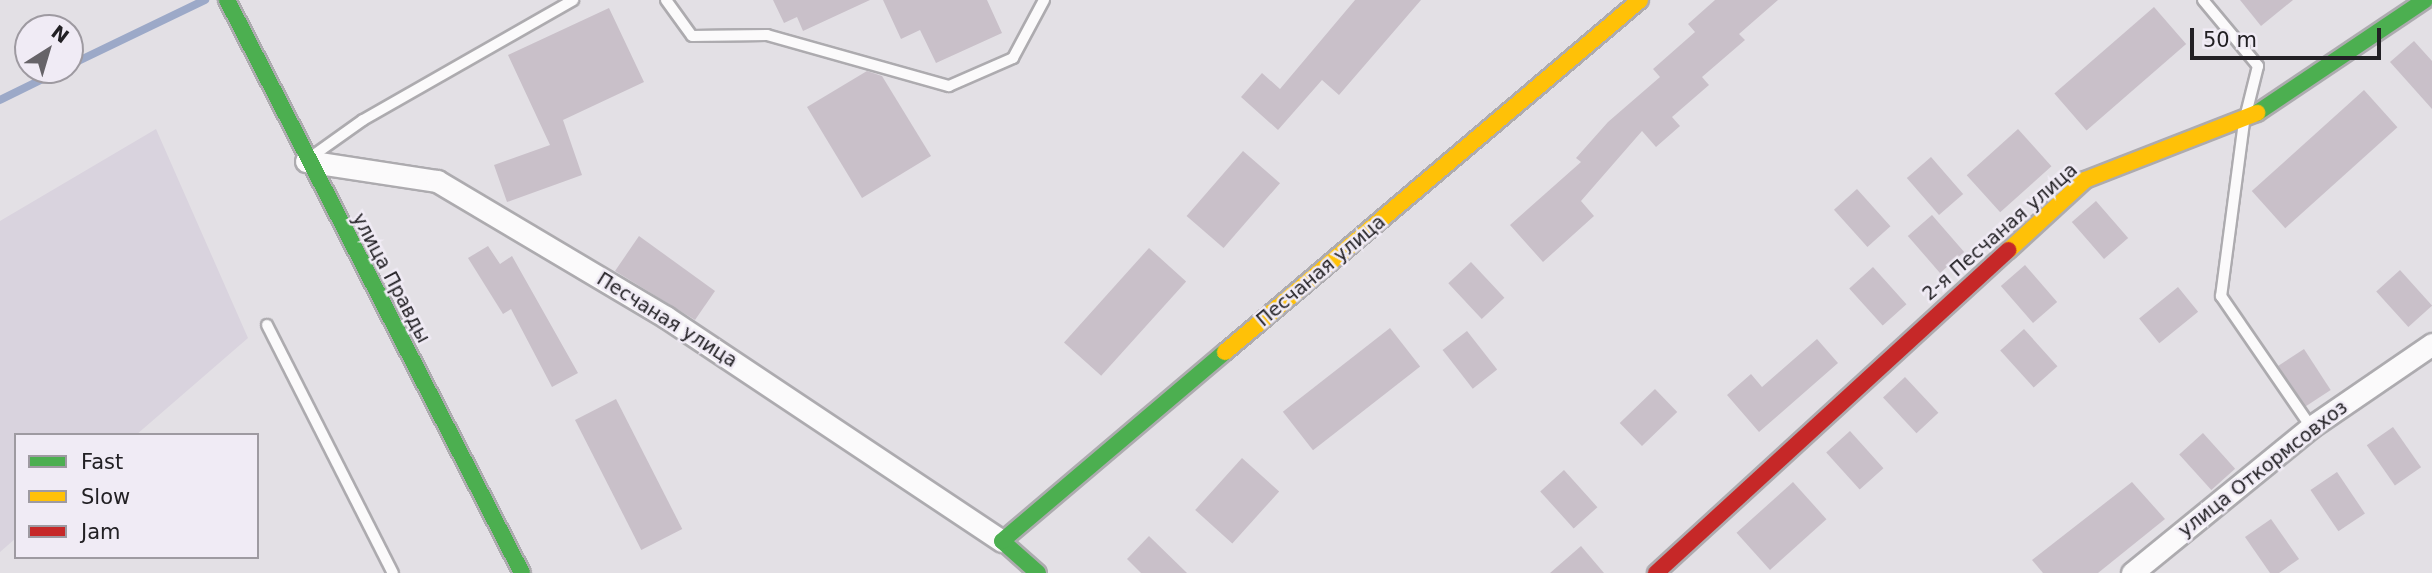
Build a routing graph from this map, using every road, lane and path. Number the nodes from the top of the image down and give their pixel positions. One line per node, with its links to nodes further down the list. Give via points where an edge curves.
1 (227, 0): 9 (street, улица Правды)
2 (573, 0): 9 (lane, via 363,120)
3 (666, 0): 4 (lane, via 692,36 767,35 949,86 1013,58)
4 (1044, 0)
5 (1640, 0): 13 (street, Песчаная улица)
6 (2203, 0): 8 (lane, via 2258,66)
7 (2424, 0): 8 (street, 2-я Песчаная улица)
8 (2244, 122): 12 (lane, via 2221,296); 17 (street, 2-я Песчаная улица, via 2085,180)
9 (306, 161): 13 (street, Песчаная улица, via 437,181 666,317); 15 (street, улица Правды)
10 (267, 325): 14 (lane)
11 (2432, 344): 12 (street, улица Откормсовхоз)
12 (2311, 427): 18 (street, улица Откормсовхоз)
13 (1002, 541): 16 (street, Песчаная улица)
14 (393, 573)
15 (522, 573)
16 (1038, 573)
17 (1656, 573)
18 (2132, 573)

